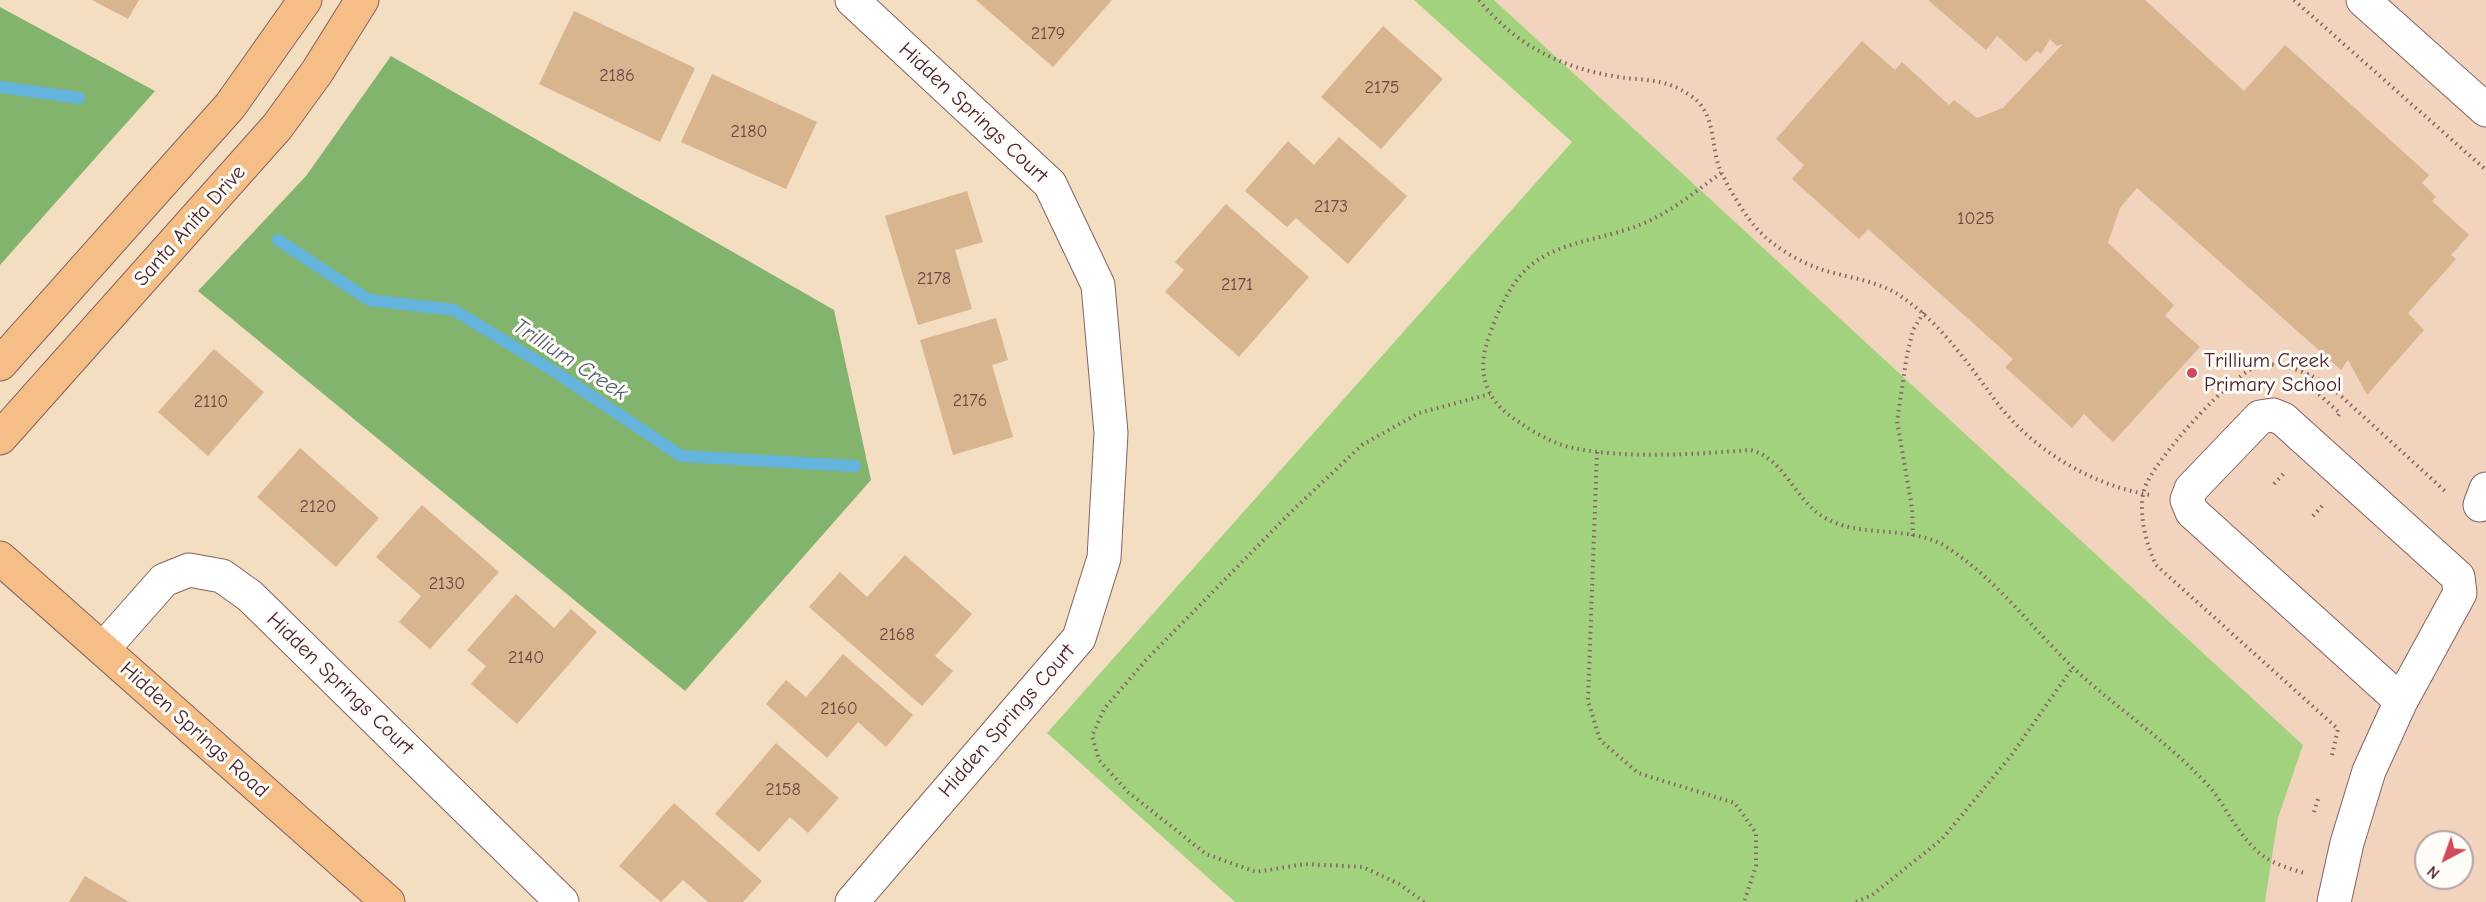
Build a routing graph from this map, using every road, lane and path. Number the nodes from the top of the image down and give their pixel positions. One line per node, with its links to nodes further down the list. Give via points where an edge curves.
1 (305, 0): 11 (main road, via 230,106)
2 (362, 0): 15 (main road, Santa Anita Drive, via 278,127)
3 (852, 0): 26 (street, Hidden Springs Court, via 1050,184 1098,285 1111,432 1104,558 1079,638)
4 (1479, 0): 9 (path, via 1516,39 1555,61 1618,76 1659,80 1693,97 1708,112)
5 (2294, 0): 8 (path)
6 (2362, 0): 7 (street)
7 (2486, 110)
8 (2486, 170)
9 (1721, 173): 10 (path, via 1759,231 1788,253 1819,269 1898,294); 13 (path, via 1640,225 1550,253 1530,266 1514,284 1493,323 1482,374)
10 (1924, 312): 17 (path, via 1979,375 1996,402 2049,452 2077,470 2135,492); 18 (path, via 1913,330 1897,421)
11 (0, 364)
12 (2307, 374): 14 (path, via 2313,389 2340,413)
13 (1490, 394): 16 (path, via 1500,408 1547,439); 27 (path, via 1419,413 1362,446 1294,509 1146,660 1104,709 1092,736 1099,760 1128,792 1206,854 1256,872 1305,864 1363,867 1400,884)
14 (2337, 417)
15 (0, 438)
16 (1598, 452): 18 (path, via 1763,453 1773,460 1805,502 1833,523); 28 (path, via 1588,701 1600,740 1638,773 1735,803 1756,833 1756,866)
17 (2187, 500): 22 (street, via 2192,512); 22 (street, via 2191,489 2260,417 2272,415 2283,419 2445,564 2458,577 2460,593)
18 (1914, 536): 21 (path, via 1946,546 1971,565)
19 (0, 558): 20 (main road, Hidden Springs Road)
20 (104, 649): 24 (main road, Hidden Springs Road); 25 (street, Hidden Springs Court, via 164,580 189,570 222,576 250,596)
21 (2073, 667): 23 (path, via 2189,766 2218,796 2236,829 2263,857); 29 (path, via 2010,757 1942,840 1872,895)
22 (2401, 701): 23 (street, via 2369,771)
23 (2336, 892)
24 (388, 902)
25 (562, 902)
26 (852, 902)
27 (1424, 902)
28 (1744, 902)
29 (1856, 902)

